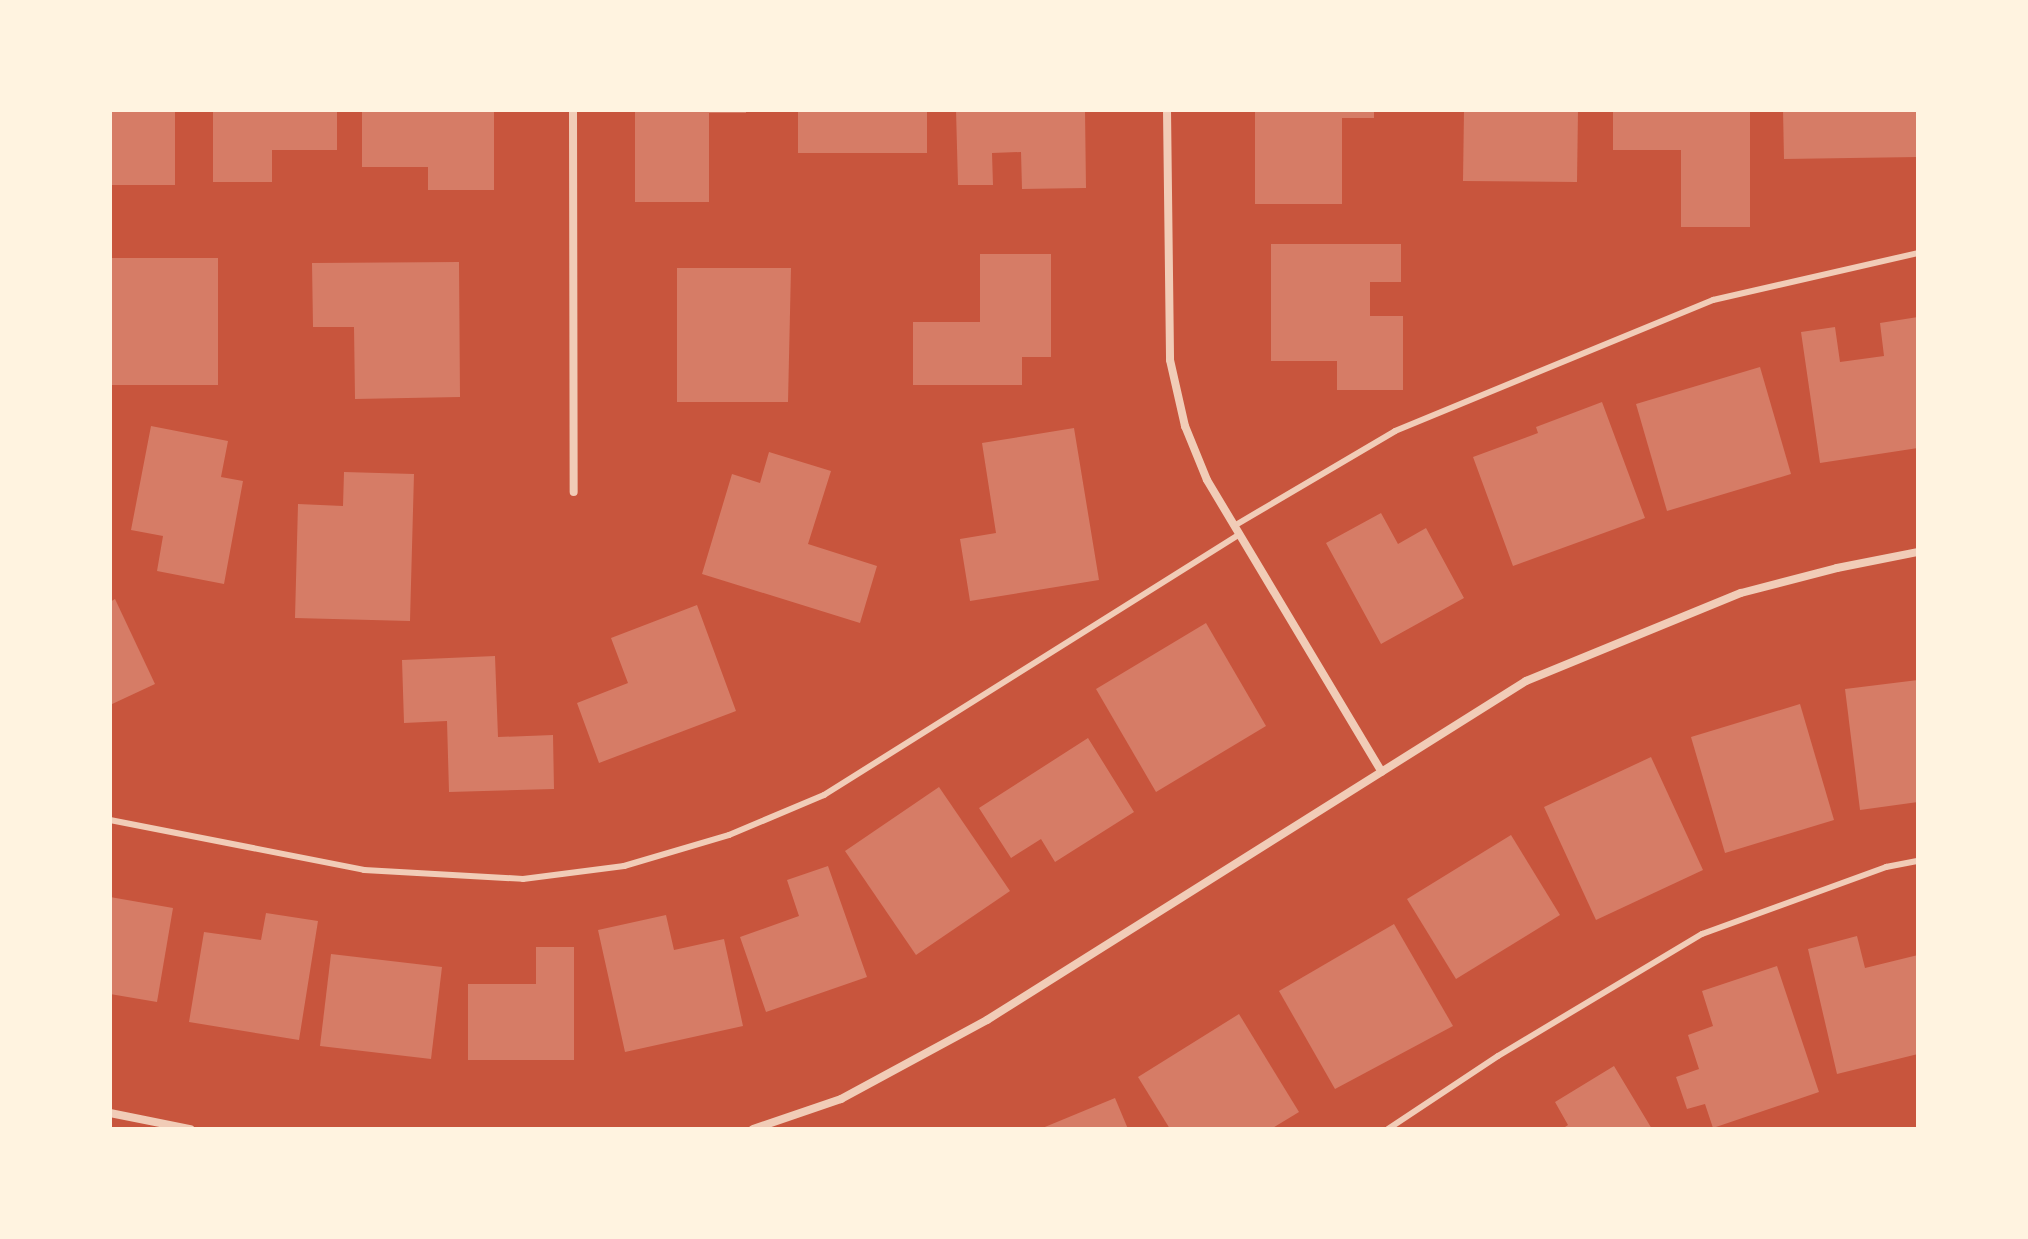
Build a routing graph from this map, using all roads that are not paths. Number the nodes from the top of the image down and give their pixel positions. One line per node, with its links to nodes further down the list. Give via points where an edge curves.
1 (573, 110): 4 (street)
2 (1167, 110): 5 (street, via 1170,360 1185,426 1207,480)
3 (1918, 253): 5 (lane, via 1713,300 1395,431)
4 (574, 492)
5 (1237, 530): 7 (street); 8 (lane, via 824,795 729,835 624,866 523,879 364,870)
6 (1918, 552): 7 (street, via 1727,598 1526,681)
7 (1382, 772): 12 (street, via 987,1020 841,1099)
8 (110, 820)
9 (1918, 861): 13 (lane, via 1886,867 1702,934)
10 (110, 1113): 11 (street)
11 (190, 1129)
12 (753, 1129)
13 (1388, 1129)

